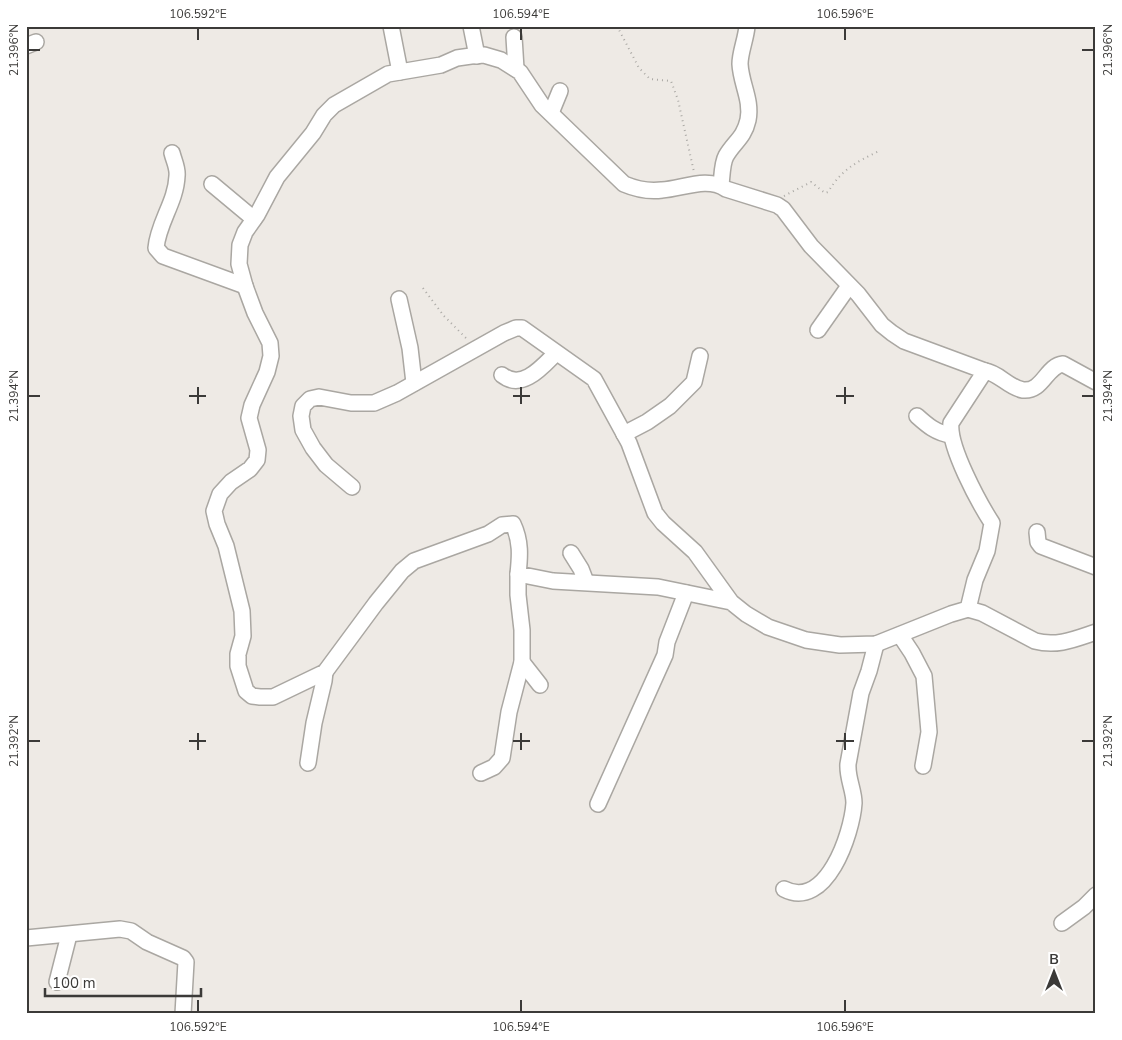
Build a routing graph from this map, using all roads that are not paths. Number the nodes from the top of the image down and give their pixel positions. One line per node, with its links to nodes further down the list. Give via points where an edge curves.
1 (391, 26): 7 (street)
2 (471, 26): 5 (street)
3 (747, 26): 12 (street, via 740,63 750,104 749,113 745,129 725,157)
4 (514, 37): 6 (street)
5 (477, 56): 6 (street, via 501,60); 7 (street)
6 (516, 69): 9 (street)
7 (400, 72): 13 (street, via 380,78 334,106 324,116 277,177)
8 (560, 91): 9 (street)
9 (551, 113): 12 (street, via 624,184 646,191 696,184)
10 (172, 153): 14 (street, via 177,176 174,194 157,237 156,248 162,256)
11 (212, 184): 13 (street)
12 (720, 186): 15 (street, via 783,209 811,246)
13 (254, 219): 14 (street, via 240,245 239,264)
14 (245, 286): 40 (street, via 270,343 271,356 249,418 258,450 257,460 220,494 214,511 242,611 243,636 238,666 246,691 260,698 273,697)
15 (849, 286): 17 (street); 20 (street, via 882,325 904,341)
16 (399, 299): 23 (street)
17 (818, 330)
18 (556, 353): 21 (street, via 528,378 513,381); 23 (street, via 529,332 516,328); 25 (street, via 594,379)
19 (700, 356): 25 (street, via 694,382 670,406)
20 (985, 371): 22 (street, via 1023,390 1034,389 1054,367 1063,364); 26 (street, via 951,424)
21 (502, 375)
22 (1096, 382)
23 (414, 383): 27 (street, via 374,403 351,404 319,397 310,399 303,406 303,430 313,448 326,465)
24 (917, 416): 26 (street, via 929,427)
25 (624, 434): 34 (street, via 655,513 695,552)
26 (951, 435): 35 (street, via 992,523)
27 (352, 487)
28 (1037, 532): 30 (street, via 1041,546)
29 (571, 553): 32 (street)
30 (1096, 566)
31 (518, 574): 32 (street, via 553,581); 39 (street); 40 (street, via 520,548 510,523 414,561 376,603)
32 (586, 582): 33 (street, via 658,587)
33 (686, 593): 34 (street); 45 (street, via 665,655)
34 (731, 602): 38 (street, via 768,627 806,640 840,645)
35 (968, 609): 36 (street, via 1042,643 1069,642); 37 (street)
36 (1096, 632)
37 (900, 635): 38 (street); 43 (street, via 924,676 929,732)
38 (876, 644): 46 (street, via 861,693 848,764 854,801 848,832 836,864 818,886 806,893 791,893)
39 (522, 662): 41 (street); 44 (street, via 509,712 502,758 494,767)
40 (325, 672): 42 (street)
41 (540, 685)
42 (308, 763)
43 (923, 766)
44 (481, 773)
45 (598, 804)
46 (784, 889)
47 (1096, 895): 48 (street)
48 (1062, 923)
49 (70, 935): 50 (street); 51 (street); 52 (street, via 111,929 132,932 183,958 187,968)
50 (26, 938)
51 (57, 982)
52 (183, 1014)

